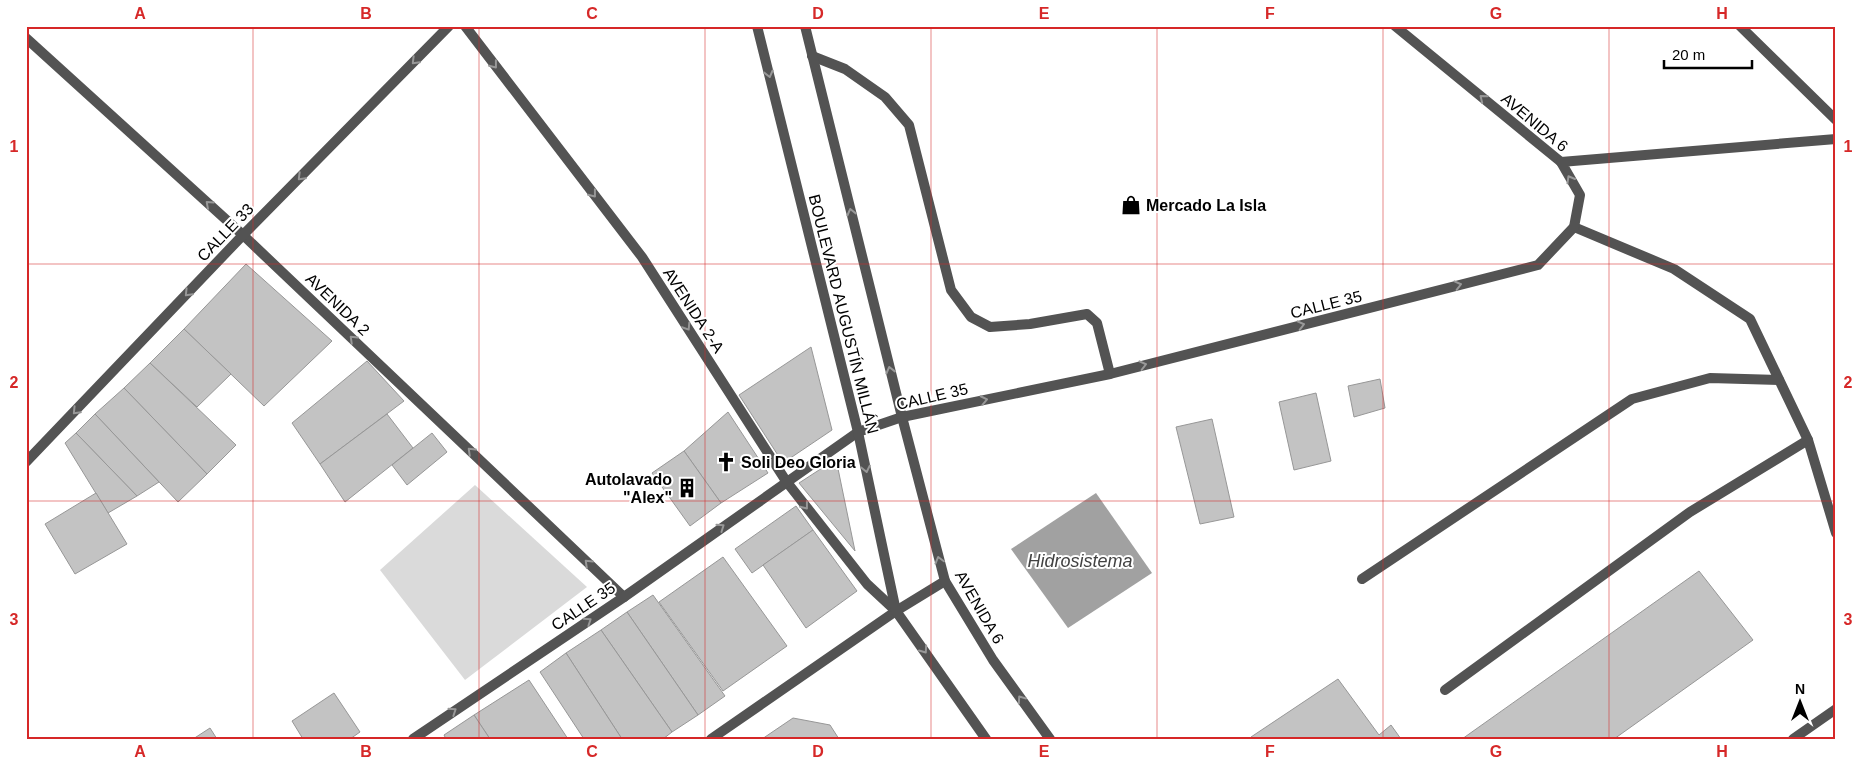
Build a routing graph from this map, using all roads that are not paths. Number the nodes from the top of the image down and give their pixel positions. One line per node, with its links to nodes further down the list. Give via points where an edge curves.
1 (449, 26): 13 (street, CALLE 33, one-way to 13)
2 (464, 26): 20 (street, AVENIDA 2-A, one-way to 20, via 642,257)
3 (758, 26): 17 (street, BOULEVARD AUGUSTÍN MILLÁN, one-way to 17)
4 (806, 26): 8 (street, BOULEVARD AUGUSTÍN MILLÁN)
5 (1395, 26): 11 (street, AVENIDA 6, one-way to 5)
6 (1740, 26): 9 (street)
7 (26, 38): 13 (street, AVENIDA 2, one-way to 7)
8 (812, 56): 14 (street, via 845,68 885,97 909,125 951,290 970,317 990,327 1087,314 1098,323); 16 (street, BOULEVARD AUGUSTÍN MILLÁN, one-way to 8)
9 (1836, 120)
10 (1836, 139): 11 (street)
11 (1561, 162): 12 (street, AVENIDA 6, one-way to 11, via 1580,195)
12 (1574, 227): 14 (street, CALLE 35, one-way to 12, via 1538,265); 15 (street, via 1674,269 1750,319)
13 (243, 235): 19 (street, CALLE 33, one-way to 19); 24 (street, AVENIDA 2, one-way to 13)
14 (1110, 374): 16 (street, CALLE 35, one-way to 14)
15 (1779, 380): 18 (street); 22 (street, via 1710,378 1632,399)
16 (902, 417): 17 (street, CALLE 35); 23 (street, AVENIDA 6, one-way to 16)
17 (858, 432): 20 (street, CALLE 35); 25 (street, BOULEVARD AUGUSTÍN MILLÁN, one-way to 25)
18 (1808, 440): 21 (street); 26 (street, via 1690,512)
19 (26, 462)
20 (786, 481): 24 (street, CALLE 35, one-way to 20); 25 (street, AVENIDA 2-A, one-way to 25, via 867,584)
21 (1836, 533)
22 (1362, 579)
23 (945, 581): 25 (street); 31 (street, AVENIDA 6, one-way to 23, via 994,660)
24 (624, 597): 28 (street, CALLE 35, one-way to 24)
25 (896, 610): 29 (street); 30 (street, one-way to 30)
26 (1445, 690)
27 (1836, 709): 32 (street)
28 (413, 739)
29 (711, 739)
30 (986, 739)
31 (1050, 739)
32 (1793, 739)

